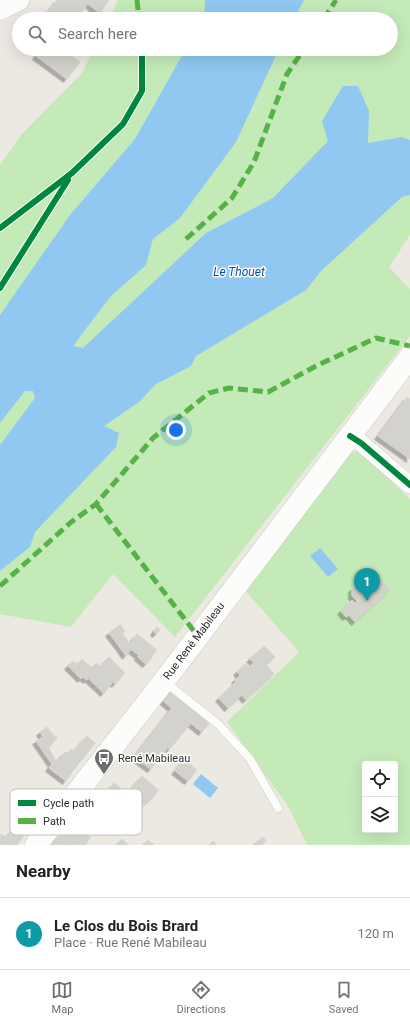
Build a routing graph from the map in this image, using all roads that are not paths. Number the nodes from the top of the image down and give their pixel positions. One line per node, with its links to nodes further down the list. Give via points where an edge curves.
1 (18, 0): 2 (main road)
2 (0, 9)
3 (410, 357): 4 (main road, Rue René Mabileau)
4 (350, 436): 5 (street); 6 (main road, Rue René Mabileau)
5 (410, 485)
6 (164, 681): 7 (main road, Rue René Mabileau); 8 (lane, via 219,724 250,758)
7 (80, 789)
8 (278, 808)
9 (44, 835): 10 (main road, Rue René Mabileau)
10 (36, 845)

